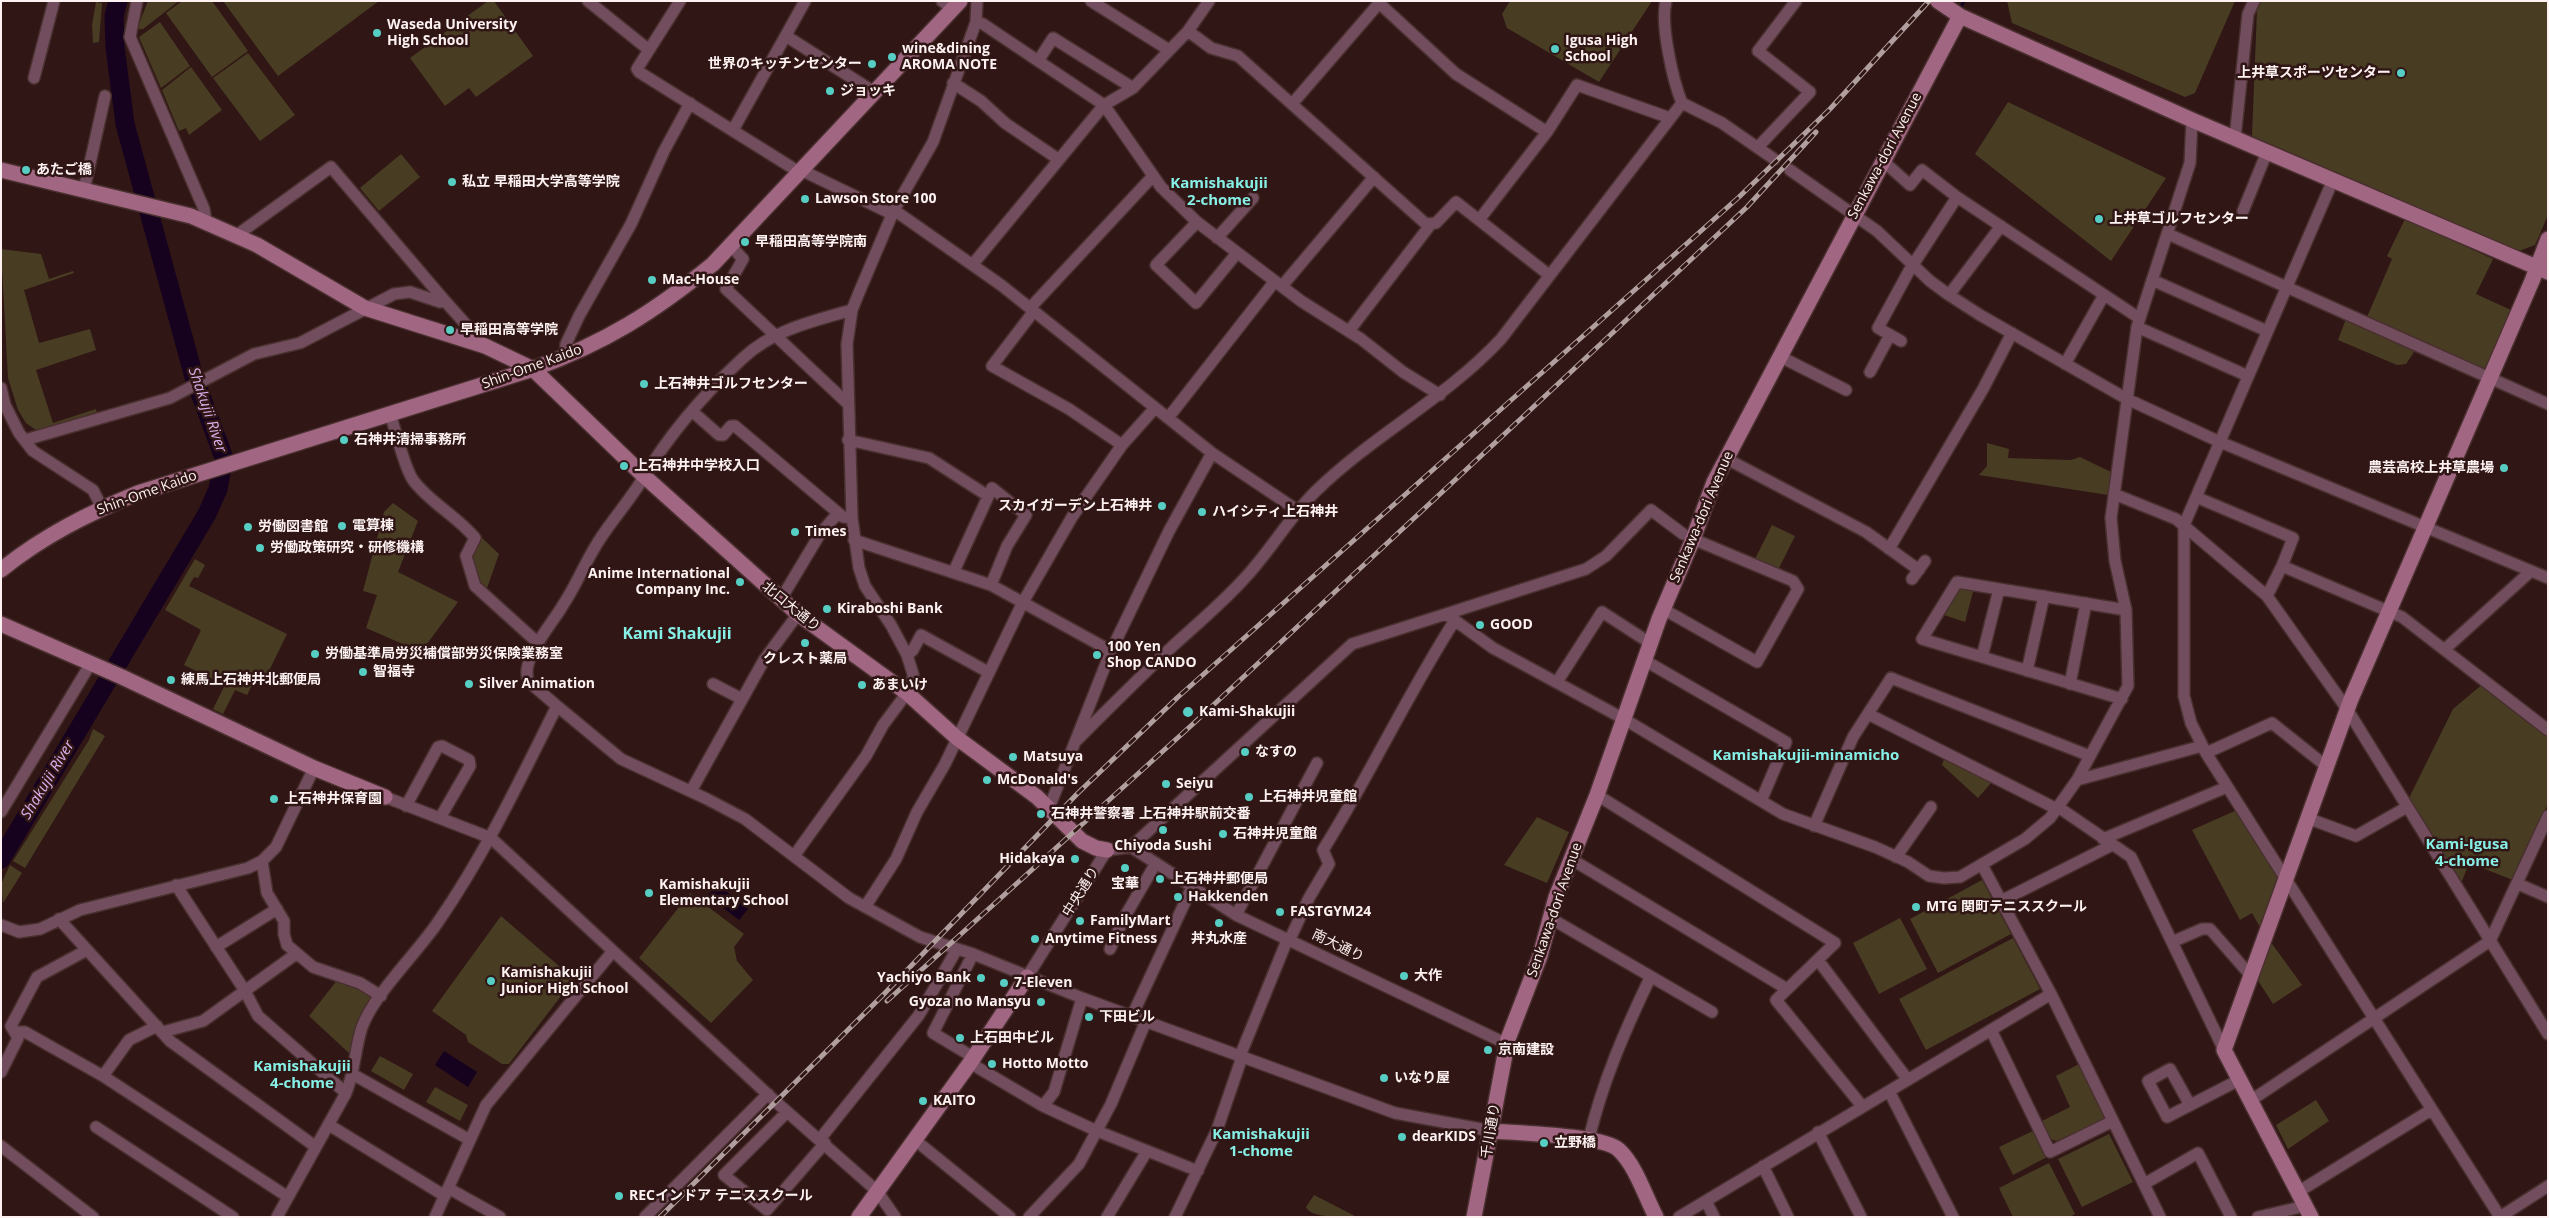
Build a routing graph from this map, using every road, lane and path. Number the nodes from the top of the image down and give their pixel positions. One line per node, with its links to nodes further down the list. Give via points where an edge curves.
1 (54, 1): 22 (street)
2 (137, 1): 54 (street, via 130,38 204,209)
3 (588, 1): 19 (street)
4 (680, 1): 19 (street)
5 (805, 1): 18 (street)
6 (977, 1): 16 (street)
7 (1091, 1): 20 (street)
8 (1209, 1): 17 (street)
9 (1666, 1): 28 (street, via 1668,43 1675,85)
10 (1796, 1): 36 (street, via 1758,50 1810,92)
11 (1938, 1): 15 (street)
12 (2254, 1): 35 (street, via 2248,14)
13 (1380, 2): 29 (street); 34 (street, via 1456,74)
14 (952, 4): 25 (street, Shin-Ome Kaido)
15 (1960, 16): 32 (street); 40 (street, Senkawa-dori Avenue)
16 (976, 22): 21 (street); 23 (street)
17 (1188, 31): 20 (street); 29 (street, via 1211,48 1238,56)
18 (786, 36): 25 (street); 33 (street)
19 (649, 50): 27 (street, via 637,69 639,72)
20 (1169, 50): 24 (street)
21 (1038, 61): 24 (street, via 1053,38); 30 (street)
22 (34, 78)
23 (953, 83): 38 (street); 51 (street, via 933,142)
24 (1133, 88): 30 (street)
25 (874, 92): 43 (street, Shin-Ome Kaido)
26 (105, 96): 47 (street)
27 (690, 103): 33 (street); 86 (street, via 566,344)
28 (1682, 103): 31 (street); 36 (street, via 1722,123)
29 (1292, 104): 45 (street)
30 (1104, 105): 38 (street); 44 (street)
31 (1670, 118): 34 (street, via 1577,85); 67 (street)
32 (2192, 120): 35 (street); 58 (street, via 2190,163)
33 (733, 130): 43 (street)
34 (1547, 132): 53 (street)
35 (2235, 138): 37 (street)
36 (1758, 148): 39 (street)
37 (2267, 152): 46 (street); 50 (street)
38 (1058, 159): 64 (street)
39 (1774, 159)
40 (1883, 161): 48 (street, via 1910,185 1922,170); 52 (street, Senkawa-dori Avenue)
41 (1, 170): 47 (street, 北口大通り)
42 (1790, 170): 52 (street)
43 (800, 171): 51 (street); 62 (street, Shin-Ome Kaido)
44 (1153, 176): 55 (street); 76 (street)
45 (1374, 177): 56 (street, via 1426,224); 69 (street)
46 (2333, 180): 66 (street); 70 (street)
47 (84, 190): 54 (street, 北口大通り, via 158,206)
48 (1957, 197): 57 (street); 65 (street)
49 (1253, 198): 60 (street)
50 (2242, 211)
51 (893, 212): 64 (street); 75 (street)
52 (1854, 214): 65 (street); 85 (street, Senkawa-dori Avenue)
53 (1479, 220): 56 (street, via 1456,202 1436,223); 67 (street)
54 (206, 222): 59 (street, 北口大通り)
55 (1196, 222): 60 (street); 63 (street, via 1156,265 1196,303)
56 (1431, 224): 78 (street)
57 (2001, 226): 71 (street); 72 (street)
58 (2168, 234): 68 (street); 70 (street)
59 (238, 235): 73 (street, via 332,166); 74 (street, 北口大通り)
60 (1217, 238): 63 (street)
61 (2548, 239): 66 (street)
62 (730, 245): 81 (street, via 743,259 726,289); 86 (street, Shin-Ome Kaido, via 707,269 644,317)
63 (1237, 253): 69 (street)
64 (973, 264): 76 (street)
65 (1914, 265): 71 (street); 82 (street, via 1878,328)
66 (2542, 270): 91 (street)
67 (1550, 274): 94 (street, via 1483,358)
68 (2152, 280): 77 (street); 79 (street)
69 (1278, 284): 78 (street); 101 (street)
70 (2287, 288): 79 (street); 91 (street)
71 (1949, 295): 80 (street)
72 (2104, 295): 77 (street); 87 (street)
73 (445, 301): 74 (street, via 410,292 394,294); 84 (street)
74 (365, 308): 84 (street, 北口大通り); 102 (street, via 300,343 254,354 170,398)
75 (852, 310): 81 (street); 96 (street, via 847,344)
76 (1032, 310): 98 (street); 105 (street, via 992,366 1068,409)
77 (2138, 323): 90 (street); 95 (street)
78 (1349, 331): 94 (street, via 1402,372)
79 (2267, 331): 90 (street)
80 (2012, 333): 87 (street); 120 (street, via 1983,390)
81 (776, 334): 96 (street); 99 (street, via 743,358)
82 (1890, 335): 83 (street); 89 (street)
83 (1901, 341)
84 (485, 346): 88 (street, 北口大通り)
85 (1779, 356): 93 (street); 107 (street, Senkawa-dori Avenue)
86 (565, 358): 88 (street, Shin-Ome Kaido)
87 (2065, 364): 95 (street)
88 (533, 369): 100 (street, Shin-Ome Kaido); 108 (street, 北口大通り)
89 (1870, 372)
90 (2248, 376): 104 (street)
91 (2489, 378): 97 (street); 117 (street)
92 (1, 388): 102 (street, via 5,405)
93 (1846, 390)
94 (1440, 395): 113 (street, via 1361,451)
95 (2127, 399): 104 (street); 109 (street)
96 (848, 403): 103 (street)
97 (2548, 404)
98 (1155, 408): 101 (street); 105 (street)
99 (693, 412): 108 (street); 114 (street, via 719,435 735,426)
100 (390, 414): 112 (street, Shin-Ome Kaido, via 175,481); 140 (street, via 411,478 475,538 466,556 475,586)
101 (1168, 418): 106 (street)
102 (26, 440): 112 (street, via 41,458 93,490)
103 (848, 440): 110 (street, via 929,458); 115 (street)
104 (2220, 442): 111 (street); 117 (street)
105 (1122, 445): 132 (street, via 1072,517)
106 (1212, 453): 113 (street); 143 (street, via 1169,531)
107 (1725, 458): 118 (street, Senkawa-dori Avenue); 120 (street, via 1866,532)
108 (644, 476): 131 (street, 北口大通り); 140 (street, via 600,539 564,605)
109 (2114, 494): 116 (street); 135 (street, via 2111,518 2115,561)
110 (988, 496): 124 (street); 127 (street, via 992,488 1026,515 1006,546)
111 (2196, 497): 116 (street); 121 (street, via 2293,538)
112 (102, 508): 122 (street, Shin-Ome Kaido, via 49,536)
113 (1297, 510): 162 (street, via 1244,580)
114 (838, 513): 115 (street); 131 (street, via 820,534)
115 (852, 518): 119 (street)
116 (2184, 525): 130 (street); 163 (street, via 2184,696 2191,723)
117 (2425, 528): 125 (street); 136 (street)
118 (1688, 536): 134 (street, Senkawa-dori Avenue); 134 (street, via 1793,581 1798,589 1757,662); 138 (street, via 1651,510 1606,556 1586,569)
119 (854, 540): 124 (street); 144 (street, via 861,577)
120 (1889, 549): 123 (street)
121 (2282, 566): 130 (street); 136 (street)
122 (1, 570)
123 (1919, 570)
124 (954, 571): 127 (street)
125 (2532, 571): 126 (street); 142 (street)
126 (2548, 578)
127 (991, 585): 132 (street)
128 (1999, 589): 129 (street); 145 (street); 145 (street, via 1957,582 1922,639)
129 (2044, 596): 133 (street); 148 (street)
130 (2267, 596): 157 (street)
131 (781, 600): 137 (street, 北口大通り)
132 (1023, 602): 143 (street); 149 (street)
133 (2086, 603): 135 (street); 152 (street)
134 (1663, 609): 141 (street, Senkawa-dori Avenue)
135 (2126, 610): 155 (street, via 2129,668 2128,686)
136 (2390, 611): 142 (street); 157 (street)
137 (798, 614): 153 (street, 北口大通り); 154 (street, via 764,660)
138 (1450, 617): 150 (street, via 1493,648); 187 (street, via 1352,644); 207 (street, via 1356,797 1323,850 1329,864)
139 (1, 624): 147 (street)
140 (538, 642): 156 (street, via 529,662 527,678)
141 (1650, 643): 146 (street, Senkawa-dori Avenue); 150 (street, via 1602,612)
142 (2445, 649): 160 (street)
143 (1111, 651): 162 (street)
144 (907, 655): 149 (street, via 921,636); 153 (street, via 913,685)
145 (1982, 658): 148 (street)
146 (1644, 660): 159 (street, Senkawa-dori Avenue); 173 (street, via 1786,742)
147 (97, 666): 167 (street); 179 (street)
148 (2027, 671): 152 (street)
149 (988, 672): 161 (street)
150 (1556, 682): 159 (street)
151 (714, 684): 154 (street)
152 (2070, 684): 155 (street)
153 (907, 693): 161 (street, 北口大通り); 189 (street)
154 (742, 699): 170 (street)
155 (2122, 700): 164 (street)
156 (557, 706): 170 (street, via 621,759); 185 (street)
157 (2347, 709): 166 (street); 176 (street)
158 (1868, 714): 164 (street, via 1891,678); 178 (street); 184 (street, via 1853,737)
159 (1624, 719): 171 (street, Senkawa-dori Avenue); 173 (street)
160 (2548, 730)
161 (957, 738): 177 (street, 北口大通り); 201 (street, via 896,859)
162 (1077, 740): 177 (street)
163 (2204, 750): 166 (street, via 2272,723); 168 (street); 169 (street)
164 (2090, 756): 168 (street)
165 (1317, 763): 203 (street)
166 (2326, 766): 182 (street)
167 (314, 768): 172 (street); 192 (street, via 276,847)
168 (2077, 780): 178 (street)
169 (2227, 787): 186 (street); 195 (street)
170 (691, 791): 189 (street, via 748,821)
171 (1597, 795): 191 (street, Senkawa-dori Avenue); 217 (street, via 1831,938 1835,943)
172 (385, 797): 174 (street)
173 (1761, 801): 184 (street)
174 (406, 806): 181 (street); 181 (street, via 438,747 442,746 469,760 470,766)
175 (1931, 807): 190 (street)
176 (2407, 807): 182 (street, via 2356,836); 208 (street)
177 (1049, 808): 183 (street, 北口大通り)
178 (2058, 808): 186 (street); 194 (street, via 2025,839)
179 (1, 812)
180 (2548, 816): 196 (street)
181 (440, 818): 185 (street)
182 (2307, 818): 195 (street)
183 (1065, 825): 188 (street, 中央通り, via 1082,841)
184 (1814, 826): 190 (street)
185 (491, 838): 214 (street); 224 (street, via 438,922)
186 (2108, 842): 200 (street); 209 (street, via 2131,857)
187 (1132, 846): 188 (street); 193 (street, 南大通り)
188 (1107, 850): 219 (street, 中央通り)
189 (794, 856): 201 (street)
190 (1896, 857): 194 (street, via 1929,876 1944,878 1960,877)
191 (1571, 859): 204 (street, Senkawa-dori Avenue); 221 (street)
192 (262, 861): 197 (street, via 248,868); 202 (street, via 266,893)
193 (1156, 863): 198 (street, 南大通り); 212 (street)
194 (1982, 865): 200 (street)
195 (2286, 880): 218 (street); 228 (street)
196 (2518, 884): 199 (street); 208 (street)
197 (176, 885): 205 (street, via 80,910); 210 (street)
198 (1192, 887): 203 (street, 南大通り); 227 (street)
199 (2548, 897)
200 (2001, 901): 223 (street)
201 (865, 907): 211 (street, via 920,937)
202 (278, 909): 210 (street); 215 (street, via 284,921 287,945)
203 (1236, 915): 207 (street, 南大通り)
204 (1550, 918): 220 (street); 234 (street, Senkawa-dori Avenue, via 1540,956)
205 (59, 920): 206 (street, via 40,929 20,932); 213 (street)
206 (1, 925)
207 (1289, 939): 234 (street, 南大通り); 236 (street)
208 (2490, 941): 228 (street); 233 (street)
209 (2172, 942): 218 (street, via 2202,928 2210,929); 235 (street)
210 (216, 948): 222 (street)
211 (957, 949): 216 (street); 261 (street, via 919,1015)
212 (1110, 949)
213 (87, 950): 230 (street); 232 (street, via 37,977 11,1026)
214 (613, 951): 245 (street); 258 (street, via 486,1104)
215 (296, 954): 222 (street); 224 (street, via 313,967 360,983)
216 (973, 954): 219 (street); 237 (street, via 932,1033)
217 (1818, 960): 221 (street); 241 (street)
218 (2251, 976): 235 (street)
219 (1027, 977): 225 (street); 237 (street)
220 (1650, 978): 226 (street); 260 (street, via 1602,1092)
221 (1788, 990): 249 (street, via 1776,1000)
222 (245, 991): 230 (street, via 203,1020); 244 (street, via 258,1016)
223 (2051, 994): 231 (street); 252 (street)
224 (381, 996): 239 (street, via 362,1026)
225 (1082, 998): 227 (street); 248 (street, via 1054,1092)
226 (1712, 1012)
227 (1132, 1016): 229 (street)
228 (2374, 1020): 246 (street); 250 (street)
229 (1146, 1021): 236 (street); 255 (street)
230 (160, 1029): 240 (street, via 129,1040); 263 (street, via 170,1041)
231 (1991, 1030): 241 (street); 252 (street, via 2050,1152)
232 (15, 1032): 238 (street, via 18,1038); 240 (street, via 25,1032)
233 (2548, 1034)
234 (1507, 1044): 256 (street, 千川通り, via 1499,1075)
235 (2224, 1050): 242 (street)
236 (1241, 1057): 256 (street, via 1395,1113); 266 (street, via 1217,1130)
237 (972, 1060): 248 (street); 259 (street)
238 (1, 1072)
239 (354, 1075): 244 (street); 258 (street)
240 (103, 1076): 272 (street)
241 (1908, 1080): 243 (street)
242 (2239, 1080): 246 (street); 247 (street)
243 (1889, 1091): 249 (street); 293 (street)
244 (346, 1093): 253 (street)
245 (768, 1094): 251 (street); 280 (street)
246 (2250, 1101): 271 (street)
247 (2190, 1105)
248 (1043, 1106): 255 (street)
249 (1862, 1106): 257 (street)
250 (2431, 1110): 271 (street); 297 (street)
251 (788, 1112): 261 (street); 261 (street, via 724,1175 767,1210)
252 (2113, 1121): 267 (street)
253 (329, 1125): 263 (street); 270 (street)
254 (96, 1126): 276 (street)
255 (1097, 1131): 264 (street); 284 (street, via 1079,1164)
256 (1492, 1132): 260 (street); 287 (street, 千川通り)
257 (1818, 1132): 265 (street); 292 (street)
258 (470, 1140): 270 (street)
259 (915, 1140): 269 (street); 283 (street)
260 (1589, 1140): 288 (street, via 1619,1149)
261 (822, 1141): 269 (street)
262 (1, 1146): 275 (street)
263 (316, 1147): 272 (street)
264 (1146, 1151): 266 (street); 285 (street)
265 (1763, 1166): 273 (street); 291 (street)
266 (1198, 1171): 286 (street)
267 (2144, 1184): 294 (street); 295 (street, via 2198,1153)
268 (2548, 1186): 297 (street)
269 (878, 1191): 281 (street); 282 (street)
270 (446, 1192): 278 (street); 279 (street)
271 (2298, 1192): 274 (street)
272 (288, 1197): 277 (street)
273 (1706, 1201): 289 (street); 290 (street)
274 (2308, 1211): 296 (street)
275 (93, 1217)
276 (233, 1217)
277 (276, 1217)
278 (435, 1217)
279 (500, 1217)
280 (645, 1217)
281 (859, 1217)
282 (895, 1217)
283 (1010, 1217)
284 (1029, 1217)
285 (1107, 1217)
286 (1175, 1217)
287 (1474, 1217)
288 (1656, 1217)
289 (1678, 1217)
290 (1714, 1217)
291 (1788, 1217)
292 (1861, 1217)
293 (1953, 1217)
294 (2160, 1217)
295 (2231, 1217)
296 (2258, 1217)
297 (2500, 1217)

